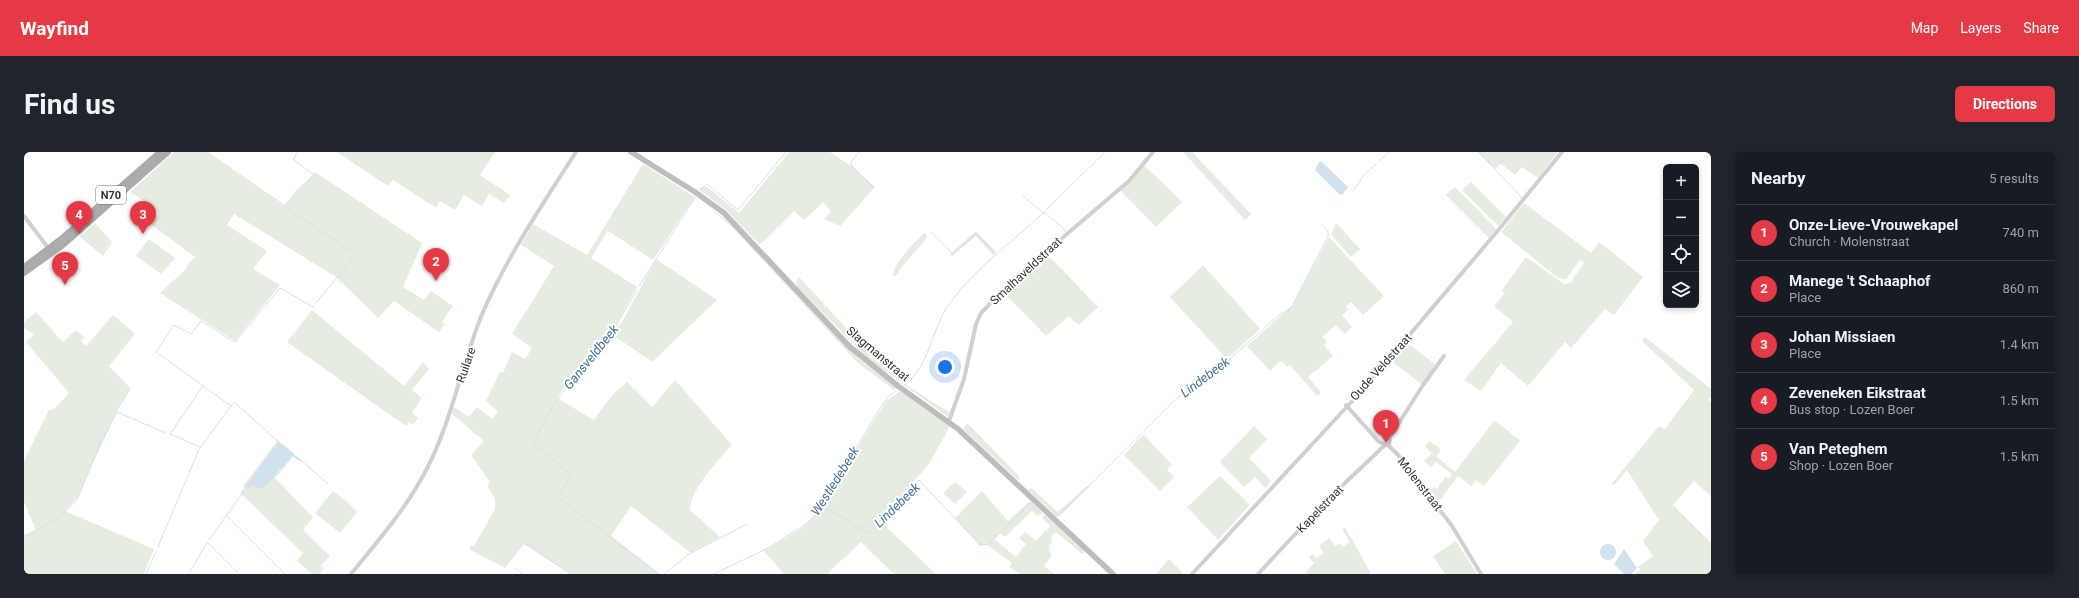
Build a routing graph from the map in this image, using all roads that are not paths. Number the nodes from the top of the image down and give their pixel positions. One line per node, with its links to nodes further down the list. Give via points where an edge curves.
1 (160, 152): 8 (main road, N70)
2 (168, 152): 8 (main road, N70)
3 (576, 152): 15 (street, Ruilare, via 519,242 483,312 445,426 425,473 406,503)
4 (631, 152): 13 (main road, Slagmanstraat, via 695,192 724,214 854,351 898,386)
5 (1153, 152): 13 (street, Smalhaveldstraat, via 1129,181 1018,276 981,313 976,324 964,379)
6 (1562, 152): 12 (street, Oude Veldstraat, via 1367,385)
7 (24, 216): 8 (street)
8 (50, 251): 9 (main road, N70); 10 (main road, N70)
9 (24, 267)
10 (24, 273)
11 (1444, 356): 14 (street, Kapelstraat, via 1390,437)
12 (1346, 406): 14 (street, Molenstraat, via 1379,442); 17 (street, Oude Veldstraat)
13 (949, 421): 16 (main road, Slagmanstraat)
14 (1387, 446): 18 (street, Kapelstraat, via 1327,500); 19 (street, Molenstraat, via 1398,455 1452,526)
15 (351, 574)
16 (1113, 574)
17 (1192, 574)
18 (1258, 574)
19 (1481, 574)

